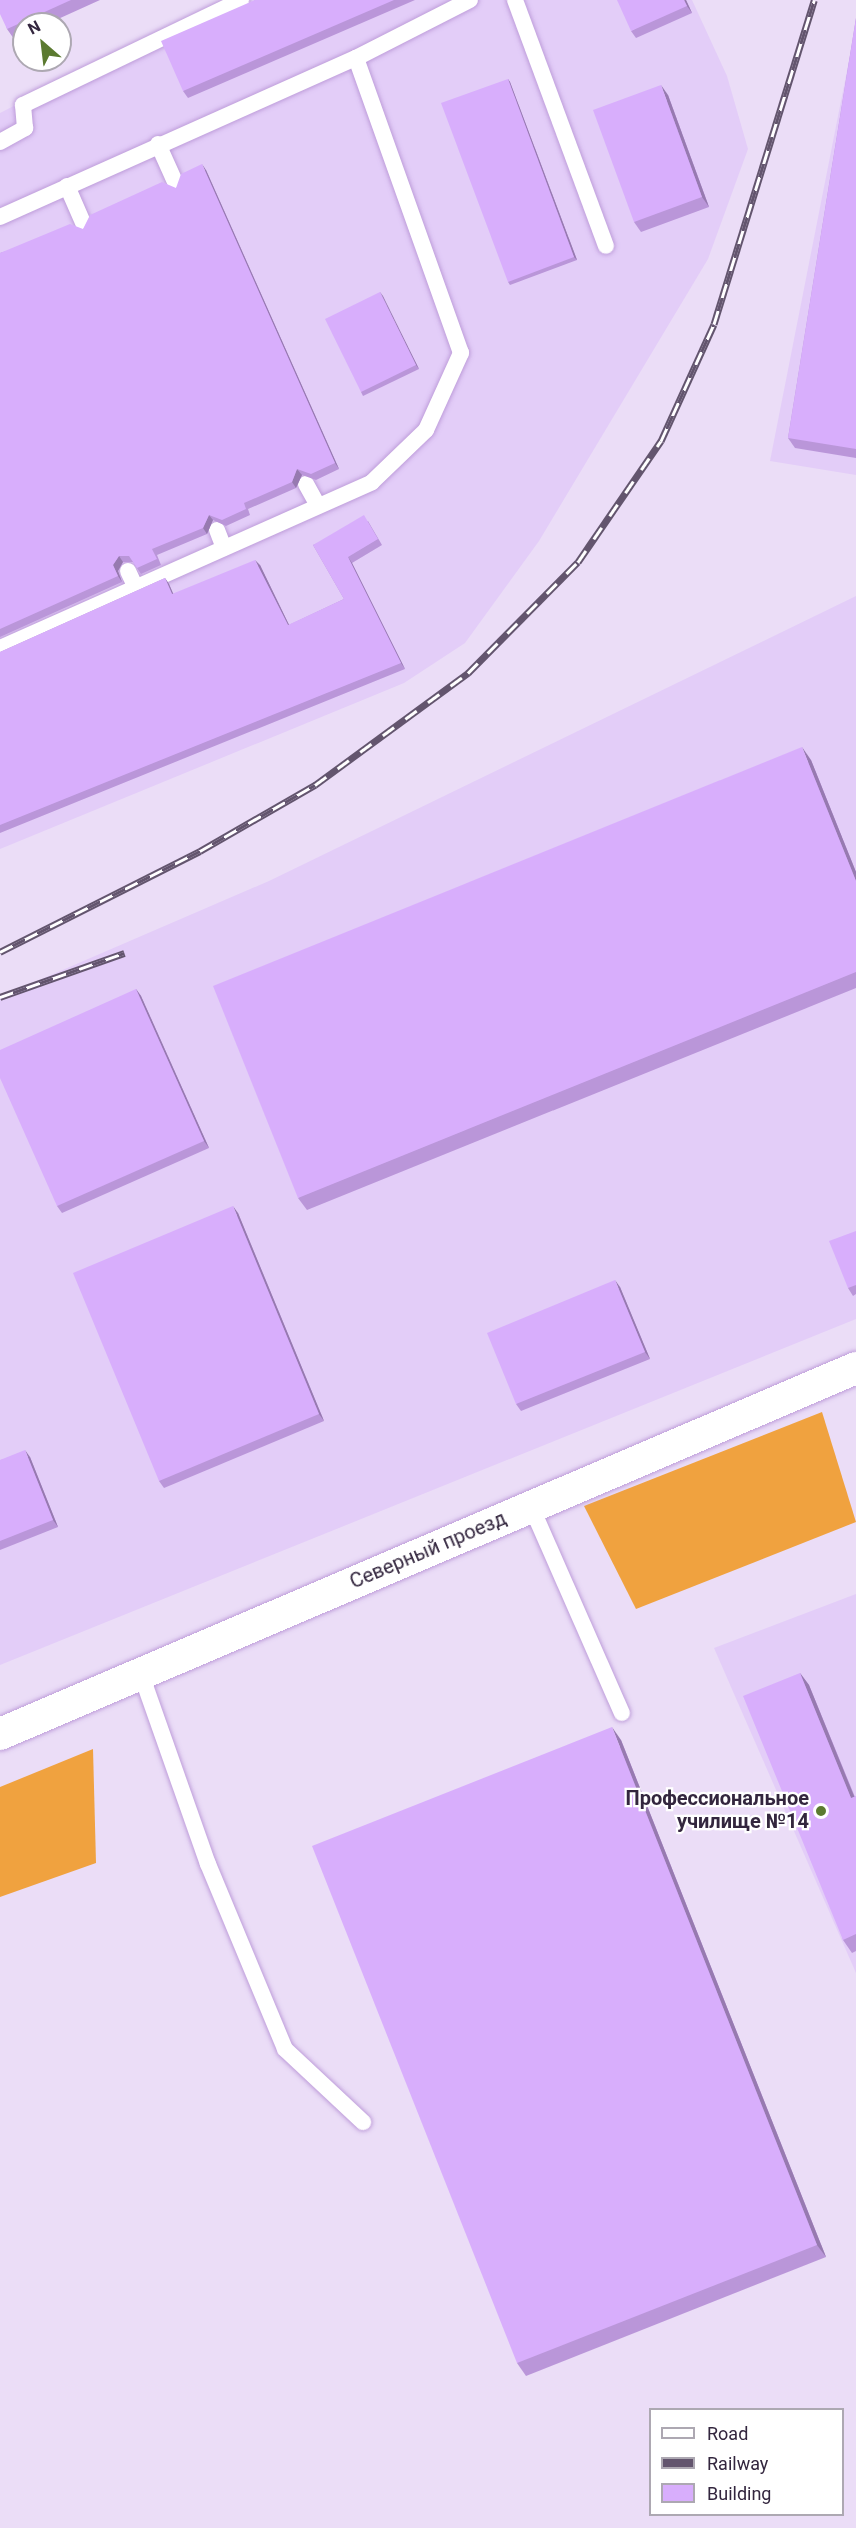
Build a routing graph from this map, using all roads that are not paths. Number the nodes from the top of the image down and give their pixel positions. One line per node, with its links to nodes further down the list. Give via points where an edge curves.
1 (241, 0): 5 (lane, via 23,105 25,128)
2 (470, 0): 4 (lane)
3 (515, 0): 11 (lane)
4 (356, 58): 6 (lane); 13 (lane, via 461,353 426,430 372,482)
5 (0, 142)
6 (158, 144): 7 (lane); 8 (lane)
7 (176, 184)
8 (67, 186): 9 (lane); 10 (lane)
9 (0, 218)
10 (84, 225)
11 (606, 246)
12 (306, 484): 13 (lane)
13 (318, 506): 15 (lane)
14 (217, 530): 15 (lane)
15 (224, 548): 17 (lane)
16 (128, 571): 17 (lane)
17 (136, 588): 18 (lane, via 36,626)
18 (0, 648)
19 (856, 1368): 20 (street, Северный проезд)
20 (531, 1506): 21 (street, Северный проезд); 22 (lane)
21 (141, 1674): 23 (street, Северный проезд); 24 (lane, via 208,1864 285,2049)
22 (622, 1713)
23 (0, 1734)
24 (363, 2122)

